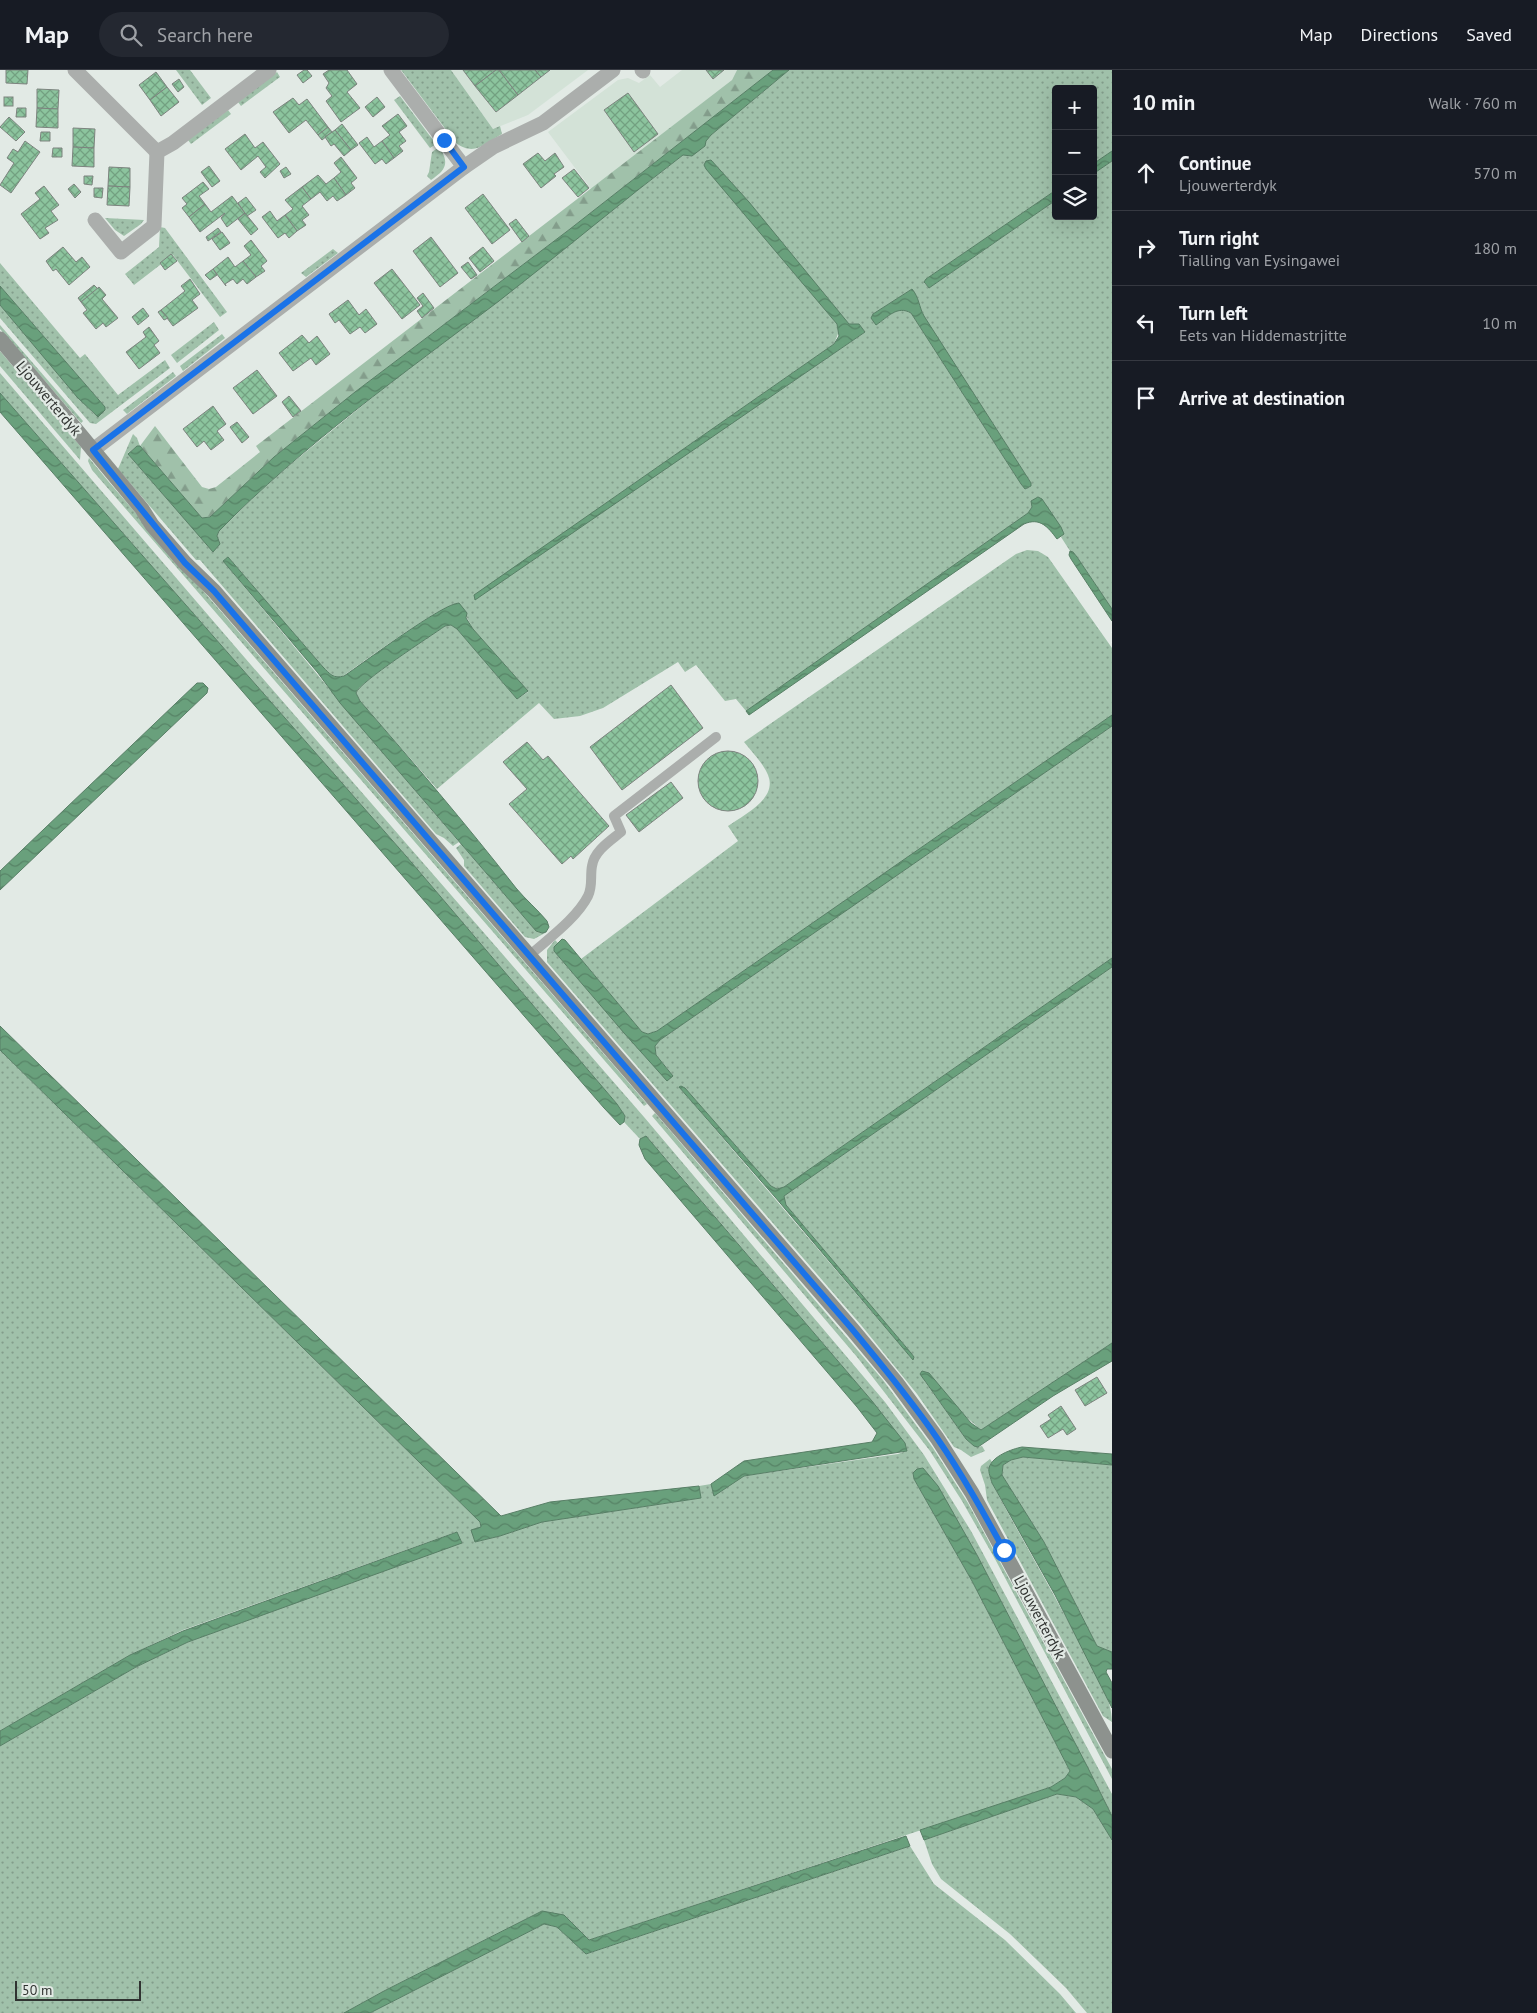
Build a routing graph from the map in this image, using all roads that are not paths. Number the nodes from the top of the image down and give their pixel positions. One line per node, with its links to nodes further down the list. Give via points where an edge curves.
1 (75, 70): 5 (street)
2 (269, 70): 5 (street, via 174,143)
3 (391, 70): 6 (street)
4 (613, 70): 6 (street, via 543,123 493,147)
5 (157, 152): 7 (street, via 154,226 121,252)
6 (464, 167): 9 (street)
7 (95, 220)
8 (0, 340): 9 (main road, Ljouwerterdyk)
9 (93, 450): 11 (main road, Ljouwerterdyk, via 178,555 214,591)
10 (716, 738): 11 (lane, via 614,816 621,832 596,854 591,866 589,894 581,908)
11 (529, 956): 12 (main road, Ljouwerterdyk, via 852,1329 914,1406 972,1493)
12 (1112, 1751)

